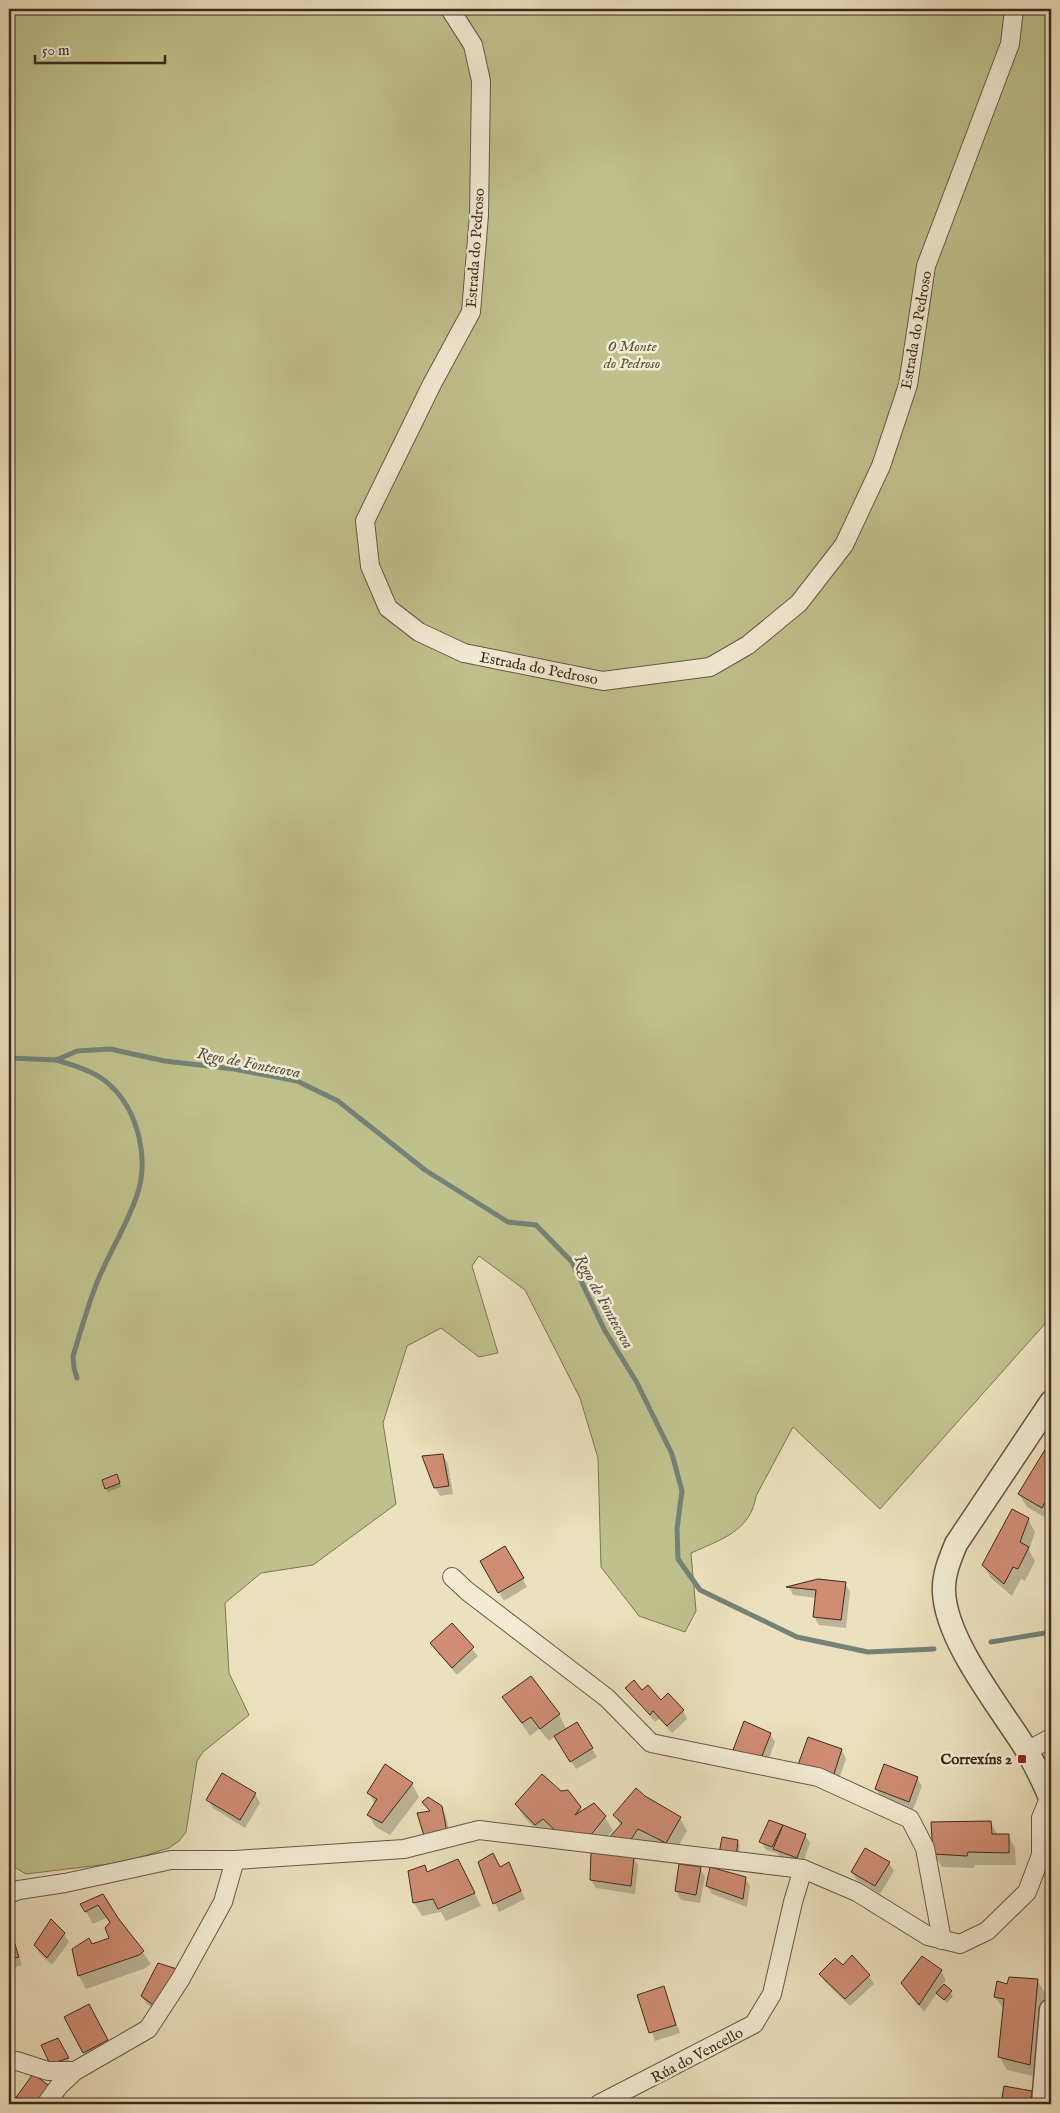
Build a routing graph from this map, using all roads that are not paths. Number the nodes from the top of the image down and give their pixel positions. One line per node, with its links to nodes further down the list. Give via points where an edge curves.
1 (450, 9): 2 (street, Estrada do Pedroso, via 474,45 481,81 479,215 471,312 365,521 370,566 388,608 419,632 464,653 604,681 710,667 748,645 799,603 844,545 881,466 908,385 926,266 1010,44)
2 (1014, 9)
3 (1051, 1402): 6 (street, via 956,1544 947,1567 944,1591 947,1614 956,1638)
4 (452, 1577): 11 (street, via 606,1698 651,1743 818,1778 910,1819 925,1848)
5 (1051, 1738): 6 (street)
6 (1027, 1751): 7 (street)
7 (1050, 1798): 11 (street, via 1042,1818 1041,1855 1027,1892 987,1931 960,1944)
8 (234, 1860): 9 (street, via 404,1849 479,1830); 10 (street, via 171,1860); 14 (street, via 223,1902 180,1980 148,2029)
9 (803, 1869): 11 (street, via 857,1892 928,1936); 16 (street, Rúa do Vencello, via 772,1994 754,2024)
10 (9, 1894)
11 (942, 1940)
12 (1051, 2010): 17 (street)
13 (9, 2062): 14 (street, via 17,2061 48,2071)
14 (75, 2071): 15 (street, via 58,2086)
15 (46, 2104)
16 (599, 2104)
17 (1043, 2104)

